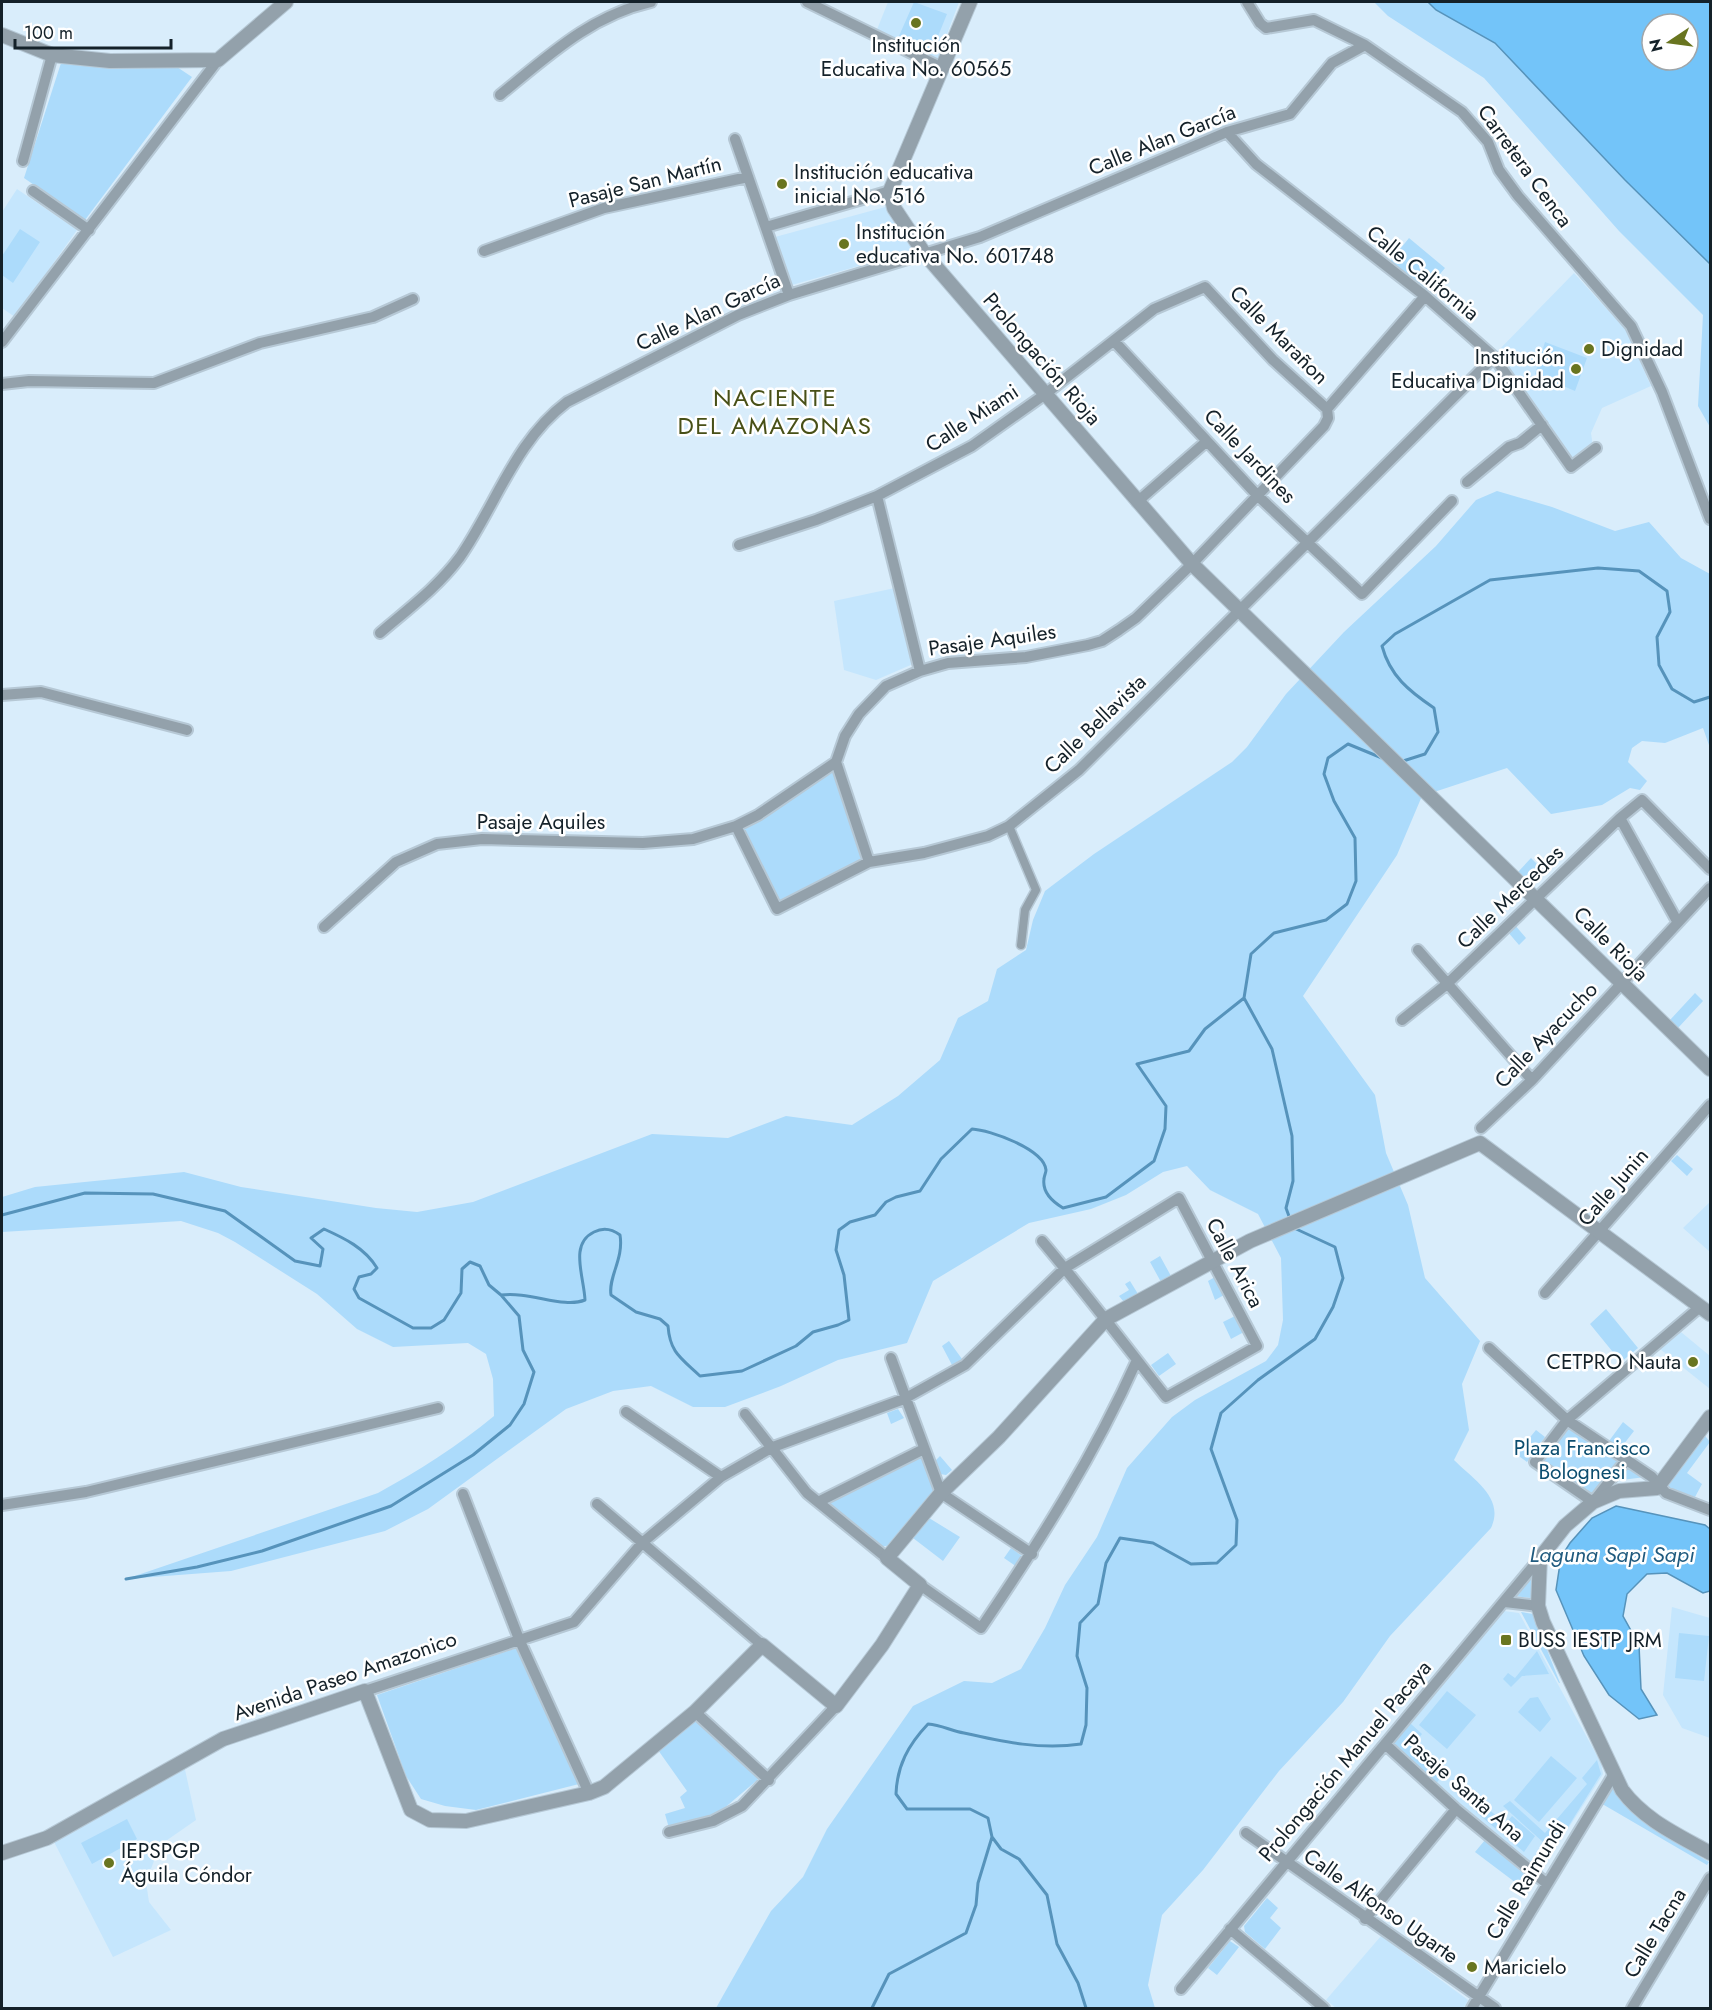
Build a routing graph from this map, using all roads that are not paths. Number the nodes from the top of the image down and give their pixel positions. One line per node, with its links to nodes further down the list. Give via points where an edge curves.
1 (286, 2): 9 (street)
2 (651, 2): 11 (street, via 573,35)
3 (807, 2): 10 (street)
4 (970, 2): 10 (street)
5 (1247, 2): 7 (street, Carretera Cenca, via 1266,28 1314,20)
6 (2, 35): 8 (street)
7 (1365, 45): 12 (street, Calle Alan García, via 1332,63 1290,114); 40 (street, Carretera Cenca, via 1462,112 1488,142 1499,170 1518,196 1631,326 1662,392)
8 (52, 55): 9 (street, via 110,61); 14 (street)
9 (218, 60): 19 (street)
10 (942, 68): 17 (street)
11 (501, 95)
12 (1227, 132): 21 (street, Calle Alan García, via 1024,220); 24 (street, Calle California, via 1256,164)
13 (735, 139): 15 (street)
14 (23, 162)
15 (748, 177): 18 (street); 20 (street, Pasaje San Martín, via 596,210)
16 (33, 191): 19 (street)
17 (890, 191): 18 (street); 21 (street, Prolongación Rioja, via 894,208)
18 (766, 227): 23 (street)
19 (90, 230): 27 (street)
20 (484, 251)
21 (924, 253): 23 (street, Calle Alan García); 30 (street, Prolongación Rioja)
22 (1205, 287): 26 (street, Calle Miami, via 1154,309); 31 (street, Calle Marañon, via 1278,365)
23 (789, 295): 45 (street, Calle Alan García, via 718,325 567,402 549,415 507,474 460,556 438,583)
24 (1425, 296): 28 (street, Calle California); 31 (street, Pasaje Aquiles)
25 (413, 299): 29 (street, via 373,316 260,344 154,383)
26 (1114, 341): 30 (street, Calle Miami); 33 (street, Calle Jardines)
27 (2, 342)
28 (1494, 357): 32 (street, Calle California); 41 (street, Calle Bellavista)
29 (2, 384)
30 (1044, 395): 37 (street, Calle Miami, via 972,446); 39 (street, Prolongación Rioja)
31 (1326, 406): 36 (street, Pasaje Aquiles, via 1328,418 1324,426)
32 (1542, 425): 34 (street, Calle California, via 1571,467); 35 (street)
33 (1207, 441): 36 (street, Calle Jardines); 39 (street)
34 (1596, 448)
35 (1467, 482)
36 (1257, 495): 41 (street, Calle Jardines); 43 (street, Pasaje Aquiles)
37 (877, 496): 42 (street, Calle Miami); 46 (street)
38 (1452, 501): 41 (street, Calle Jardines, via 1362,594)
39 (1137, 502): 43 (street, Prolongación Rioja)
40 (1710, 519)
41 (1307, 541): 44 (street, Calle Bellavista)
42 (739, 545)
43 (1192, 564): 44 (street, Prolongación Rioja); 46 (street, Pasaje Aquiles, via 1136,618 1102,641 1026,657 948,663)
44 (1239, 609): 52 (street, Calle Bellavista, via 1079,770); 53 (street, Prolongación Rioja)
45 (380, 633)
46 (920, 671): 49 (street, Pasaje Aquiles, via 886,686 873,698 845,736)
47 (2, 695): 48 (street, via 42,692)
48 (187, 730)
49 (836, 762): 51 (street, Pasaje Aquiles, via 785,799); 54 (street)
50 (1620, 818): 55 (street, Calle Mercedes, via 1642,800); 57 (street, Calle Mercedes); 58 (street)
51 (736, 826): 54 (street, Calle Bellavista, via 777,909); 59 (street, Pasaje Aquiles, via 693,839 643,843 482,839 437,844 396,862)
52 (1009, 826): 54 (street, Calle Bellavista, via 988,836 924,853); 60 (street, via 1036,890 1026,910)
53 (1482, 849): 57 (street, Calle Rioja)
54 (869, 862)
55 (1710, 868)
56 (1710, 888): 58 (street, Calle Ayacucho)
57 (1536, 900): 62 (street, Calle Mercedes); 63 (street, Calle Rioja)
58 (1677, 921): 63 (street, Calle Ayacucho)
59 (324, 927)
60 (1021, 945)
61 (1418, 950): 62 (street)
62 (1447, 984): 64 (street, Calle Mercedes); 66 (street)
63 (1621, 985): 65 (street, Calle Rioja); 66 (street, Calle Ayacucho)
64 (1402, 1020)
65 (1710, 1069)
66 (1532, 1080): 68 (street, Calle Ayacucho)
67 (1710, 1105): 70 (street, Calle Junin)
68 (1482, 1128)
69 (1179, 1198): 72 (street, Calle Arica); 73 (street, Avenida Paseo Amazonico)
70 (1600, 1231): 72 (street, via 1480,1143 1250,1241); 74 (street, Calle Junin); 75 (street)
71 (1042, 1242): 73 (street)
72 (1213, 1261): 76 (street); 79 (street, Calle Arica, via 1257,1346 1166,1397)
73 (1065, 1268): 76 (street); 80 (street, Avenida Paseo Amazonico, via 965,1365)
74 (1545, 1293)
75 (1705, 1311): 85 (street)
76 (1106, 1319): 79 (street); 91 (street, via 999,1437)
77 (1489, 1347): 85 (street)
78 (891, 1358): 80 (street)
79 (1137, 1360): 99 (street, via 1109,1423)
80 (904, 1399): 86 (street, Avenida Paseo Amazonico); 87 (street)
81 (438, 1408): 96 (street, via 86,1492)
82 (626, 1412): 89 (street)
83 (745, 1414): 86 (street)
84 (1710, 1417): 90 (street)
85 (1568, 1420): 88 (street); 94 (street, via 1535,1462)
86 (773, 1447): 89 (street, Avenida Paseo Amazonico); 93 (street)
87 (924, 1449): 91 (street); 93 (street)
88 (1627, 1459): 90 (street); 94 (street)
89 (721, 1477): 98 (street, Avenida Paseo Amazonico)
90 (1658, 1486): 94 (street, via 1619,1491); 97 (street, via 1670,1496)
91 (941, 1492): 99 (street); 100 (street)
92 (463, 1494): 105 (street)
93 (818, 1502): 100 (street)
94 (1593, 1502): 101 (street, via 1565,1527)
95 (597, 1504): 98 (street)
96 (2, 1505)
97 (1710, 1510)
98 (642, 1543): 105 (street, Avenida Paseo Amazonico, via 574,1622); 106 (street)
99 (1032, 1554): 102 (street, via 981,1628)
100 (887, 1558): 102 (street)
101 (1540, 1558): 103 (street, Prolongación Manuel Pacaya); 104 (street)
102 (920, 1585): 108 (street, via 882,1645)
103 (1505, 1602): 104 (street); 110 (street, Prolongación Manuel Pacaya)
104 (1538, 1606): 111 (street)
105 (519, 1639): 107 (street, Avenida Paseo Amazonico); 113 (street)
106 (762, 1645): 108 (street); 109 (street)
107 (365, 1691): 113 (street, via 411,1810 430,1820 466,1821); 117 (street, Avenida Paseo Amazonico, via 223,1739 47,1838)
108 (836, 1706): 112 (street)
109 (695, 1712): 112 (street); 113 (street, via 604,1787)
110 (1385, 1744): 114 (street, Pasaje Santa Ana); 119 (street, Prolongación Manuel Pacaya)
111 (1614, 1773): 118 (street, via 1634,1806); 121 (street, Calle Raimundi)
112 (769, 1780): 115 (street, via 729,1815)
113 (589, 1793)
114 (1456, 1809): 121 (street, Pasaje Santa Ana); 122 (street)
115 (669, 1832)
116 (1246, 1833): 119 (street, Calle Alfonso Ugarte)
117 (2, 1852)
118 (1710, 1853)
119 (1286, 1863): 122 (street, Calle Alfonso Ugarte); 123 (street, Prolongación Manuel Pacaya)
120 (1710, 1878): 128 (street, Calle Tacna)
121 (1546, 1883): 125 (street, Calle Raimundi)
122 (1365, 1919): 125 (street, Calle Alfonso Ugarte)
123 (1230, 1929): 124 (street, Prolongación Manuel Pacaya); 126 (street)
124 (1181, 1989)
125 (1475, 2003): 127 (street, Calle Alfonso Ugarte)
126 (1324, 2008)
127 (1495, 2008)
128 (1632, 2008)

